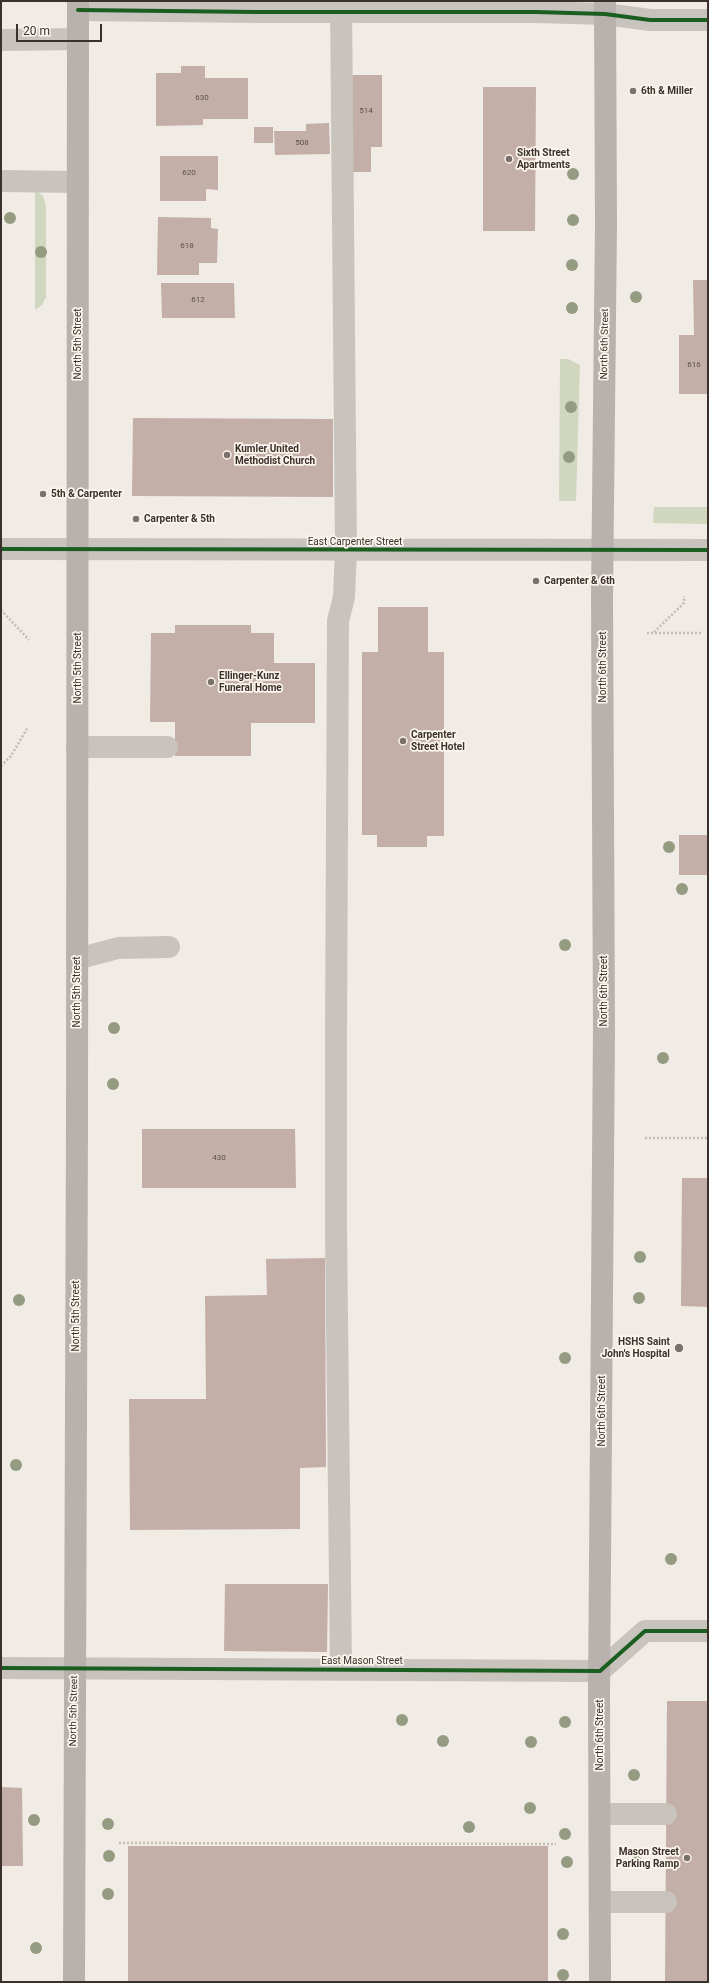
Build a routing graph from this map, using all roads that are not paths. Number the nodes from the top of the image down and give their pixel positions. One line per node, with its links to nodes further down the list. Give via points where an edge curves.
1 (78, 6): 2 (street); 6 (main road, North 5th Street)
2 (256, 7): 3 (street)
3 (341, 7): 4 (street, via 536,12); 12 (street)
4 (605, 8): 5 (street, via 650,20); 13 (main road, North 6th Street)
5 (708, 20)
6 (78, 39): 7 (street); 9 (main road, North 5th Street)
7 (1, 40)
8 (1, 181): 9 (street)
9 (78, 182): 11 (main road, North 5th Street)
10 (1, 549): 11 (street, East Carpenter Street)
11 (78, 549): 12 (street, East Carpenter Street); 15 (main road, North 5th Street)
12 (346, 550): 13 (street, East Carpenter Street); 22 (street, via 344,597 338,621 336,1230)
13 (603, 550): 14 (street, East Carpenter Street); 23 (main road, North 6th Street, via 604,1028)
14 (708, 550)
15 (78, 747): 16 (street); 18 (main road, North 5th Street)
16 (167, 747)
17 (169, 947): 18 (street, via 118,948)
18 (77, 959): 21 (main road, North 5th Street)
19 (708, 1630): 23 (street, via 645,1631)
20 (1, 1668): 21 (street, East Mason Street)
21 (75, 1668): 22 (street, East Mason Street); 28 (main road, North 5th Street)
22 (341, 1669): 23 (street, East Mason Street)
23 (600, 1671): 24 (main road, North 6th Street)
24 (600, 1814): 25 (street); 26 (main road, North 6th Street)
25 (666, 1814)
26 (600, 1902): 27 (street); 29 (main road, North 6th Street)
27 (666, 1902)
28 (74, 1982)
29 (600, 1982)

